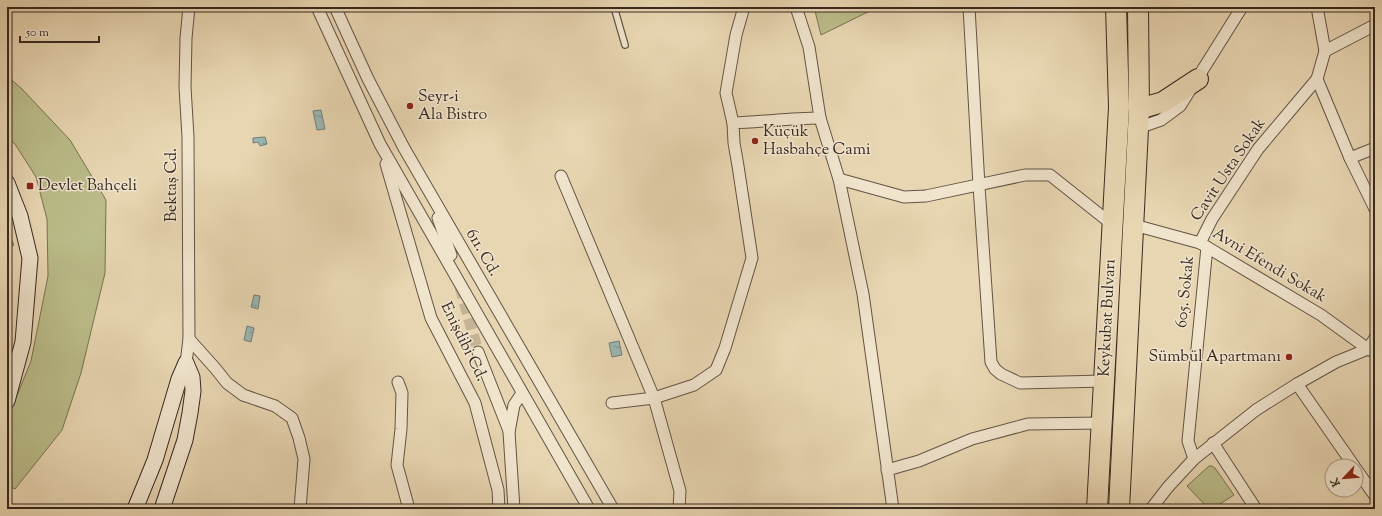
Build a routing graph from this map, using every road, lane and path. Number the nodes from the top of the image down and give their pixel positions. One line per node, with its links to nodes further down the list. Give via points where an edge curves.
1 (189, 7): 35 (street, Bektaş Cd., via 185,87 188,137)
2 (317, 7): 21 (street)
3 (335, 7): 28 (street, 611. Cd., via 368,78)
4 (614, 7): 13 (lane)
5 (744, 7): 20 (street, via 736,35 726,93)
6 (796, 7): 18 (street, via 809,47)
7 (970, 7): 27 (street)
8 (1116, 7): 17 (highway, Keykubat Bulvarı)
9 (1138, 7): 19 (highway, Keykubat Bulvarı)
10 (1242, 7): 15 (street)
11 (1317, 7): 14 (street)
12 (1375, 25): 14 (street)
13 (625, 45)
14 (1325, 51): 16 (street)
15 (1198, 79): 19 (highway)
16 (1317, 79): 23 (street); 32 (street, Cavit Usta Sokak, via 1258,150 1212,219)
17 (1118, 117): 19 (street); 19 (street); 30 (highway, Keykubat Bulvarı)
18 (820, 118): 20 (street); 25 (street)
19 (1139, 119): 31 (highway, Keykubat Bulvarı)
20 (733, 123): 43 (street, via 752,258 726,348 716,370 694,385)
21 (380, 144): 42 (street); 58 (street, Enişdibi Cd., via 431,318 475,403 498,490)
22 (1375, 148): 23 (street)
23 (1350, 158): 29 (street)
24 (561, 176): 43 (street)
25 (839, 180): 27 (street, via 904,197 926,196); 51 (street, via 863,294)
26 (7, 183): 44 (street, via 20,216 30,258 23,342)
27 (979, 186): 30 (street, via 1025,175 1050,175); 39 (street, via 991,362 1001,374 1020,383)
28 (428, 191): 33 (street); 61 (street, 611. Cd.)
29 (1375, 209)
30 (1113, 225): 39 (highway, Keykubat Bulvarı)
31 (1134, 225): 32 (street, Avni Efendi Sokak); 65 (highway, Keykubat Bulvarı)
32 (1203, 245): 36 (street, Avni Efendi Sokak, via 1321,315); 50 (street, 605. Sokak, via 1188,441)
33 (451, 255)
34 (1375, 338): 36 (street)
35 (189, 339): 38 (street, Bektaş Cd.); 56 (street, via 227,383 243,395 275,406 292,418 304,459)
36 (1371, 351): 41 (street, via 1336,362)
37 (478, 352): 47 (street)
38 (186, 362): 54 (street, via 156,460); 55 (street, via 192,377 190,413 181,452)
39 (1104, 381): 46 (highway, Keykubat Bulvarı)
40 (398, 382): 57 (street, via 402,394 397,465)
41 (1297, 384): 48 (street, via 1256,410); 49 (street)
42 (522, 393): 47 (street, via 514,405); 60 (street)
43 (654, 398): 45 (street); 62 (street, via 680,491)
44 (7, 401)
45 (612, 403)
46 (1102, 423): 51 (street, via 1028,424 972,439 919,461); 64 (highway, Keykubat Bulvarı)
47 (509, 432): 59 (street)
48 (1213, 443): 50 (street); 67 (street)
49 (1348, 458)
50 (1194, 459): 66 (street)
51 (887, 470): 63 (street)
52 (1364, 480): 53 (street)
53 (1375, 496)
54 (135, 509)
55 (162, 509)
56 (300, 509)
57 (409, 509)
58 (499, 509)
59 (514, 509)
60 (589, 509)
61 (613, 509)
62 (679, 509)
63 (893, 509)
64 (1097, 509)
65 (1119, 509)
66 (1152, 509)
67 (1256, 509)

